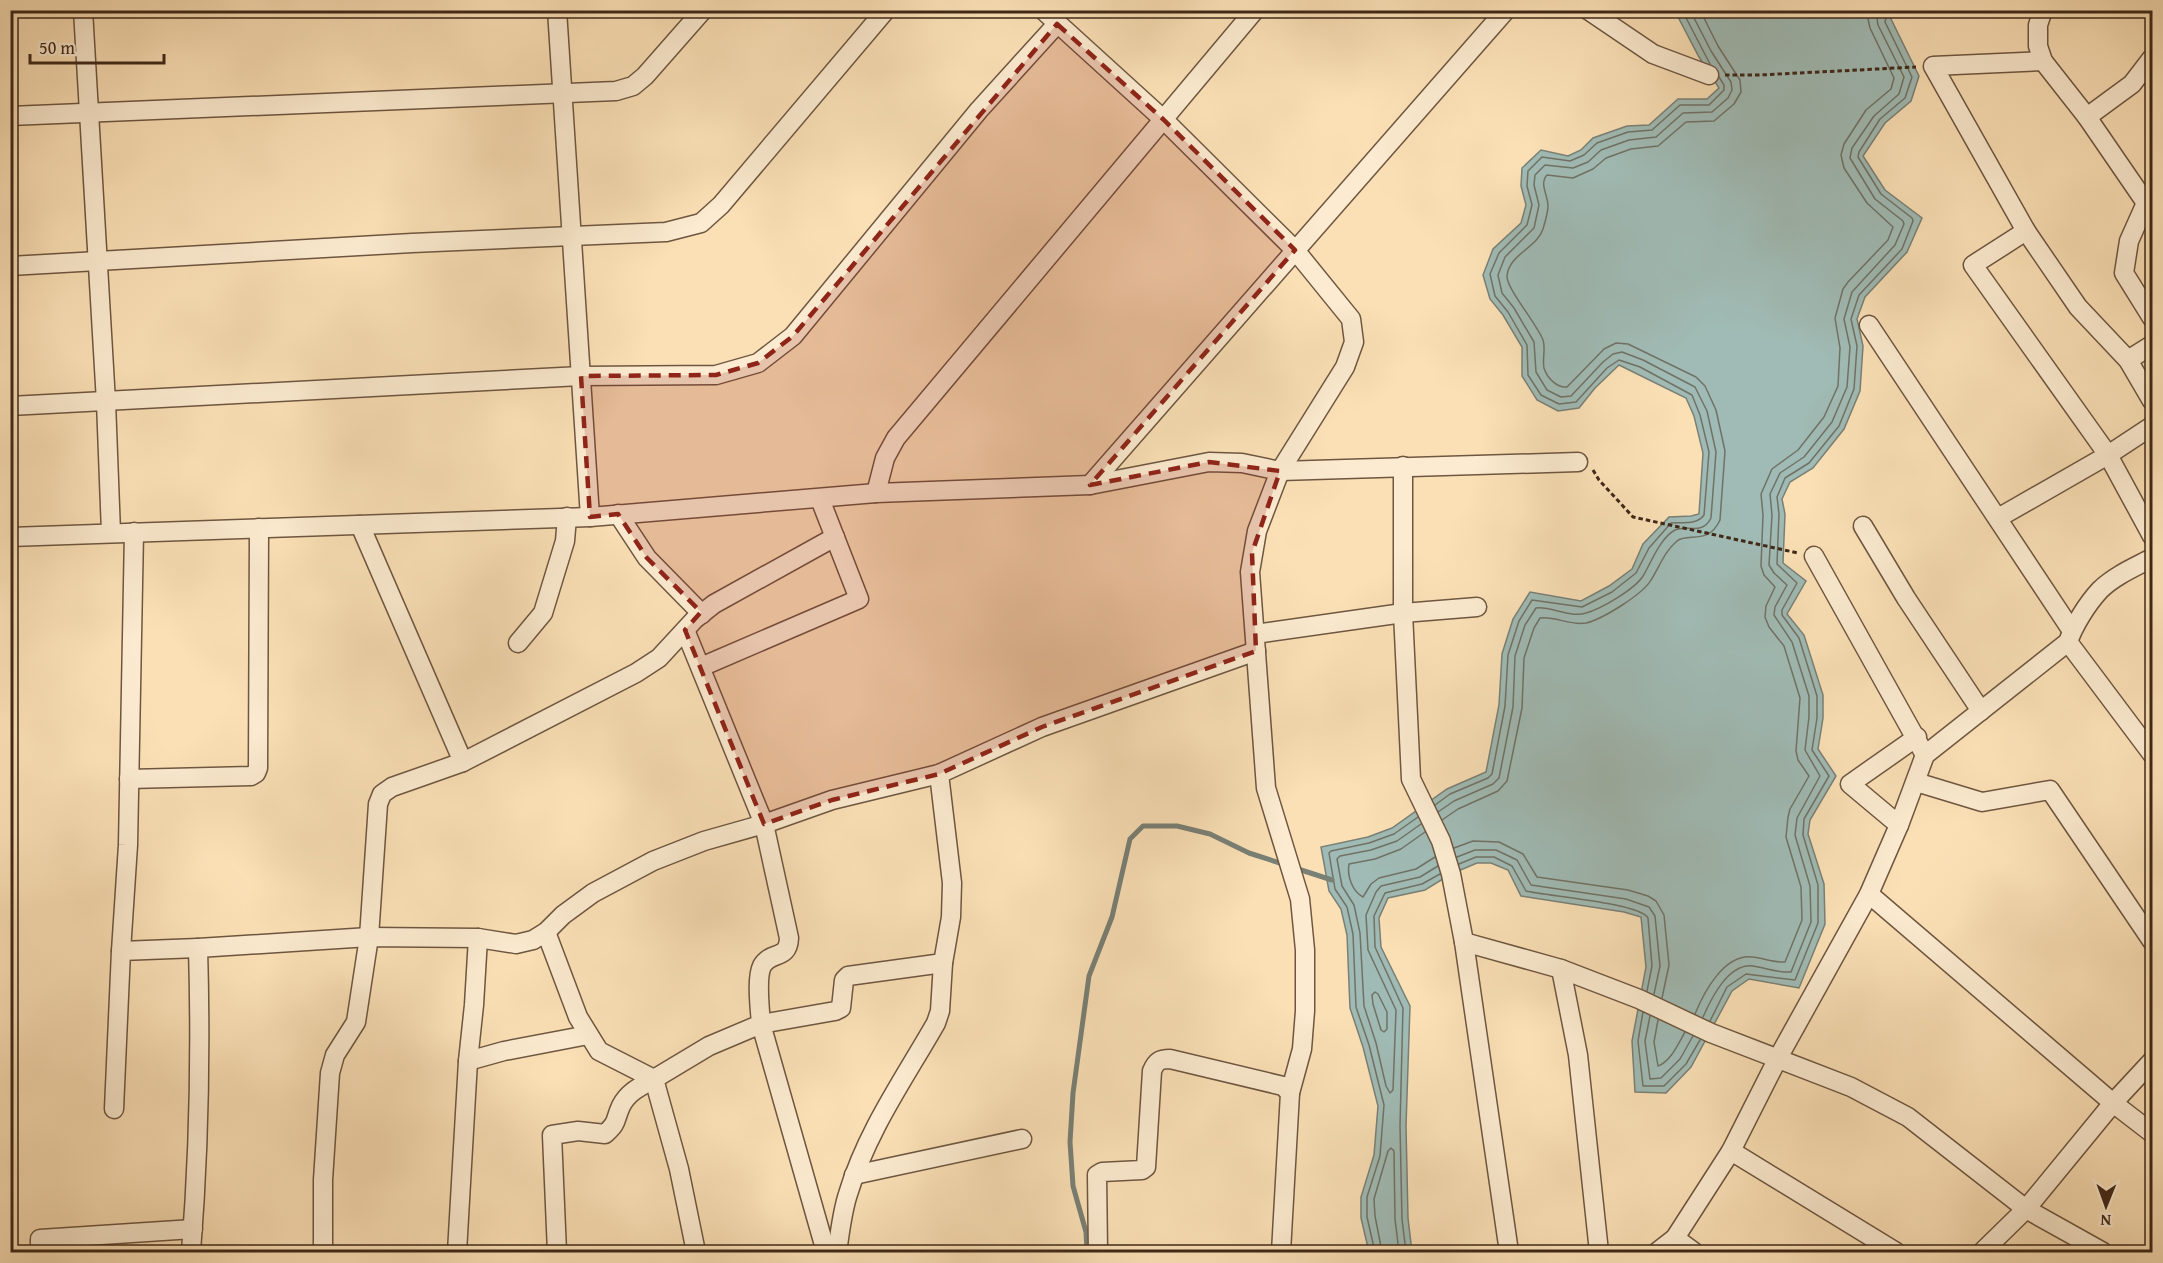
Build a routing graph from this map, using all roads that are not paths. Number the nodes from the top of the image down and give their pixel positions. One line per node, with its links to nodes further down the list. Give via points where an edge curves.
1 (83, 10): 15 (street)
2 (557, 10): 14 (street)
3 (703, 10): 14 (street, via 633,86 616,91)
4 (886, 10): 20 (street, via 721,205 701,223 666,232)
5 (1043, 10): 10 (street)
6 (1255, 10): 18 (street)
7 (1506, 10): 21 (street)
8 (1588, 10): 13 (street, via 1653,54)
9 (2043, 10): 12 (street, via 2038,46)
10 (1057, 24): 18 (street); 28 (street, via 979,110 792,336 758,363 716,375)
11 (2152, 58): 17 (street, via 2132,84)
12 (2043, 61): 17 (street); 19 (street, via 1933,66)
13 (1710, 75)
14 (563, 93): 15 (street); 20 (street)
15 (89, 113): 16 (street); 22 (street)
16 (10, 116)
17 (2088, 117): 24 (street, via 2146,203 2129,241 2124,273)
18 (1164, 120): 21 (street); 38 (street, via 896,438 885,458)
19 (2026, 231): 27 (street, via 2078,307); 33 (street, via 1973,265)
20 (572, 236): 22 (street); 28 (street)
21 (1295, 250): 36 (street, via 1351,319 1354,342 1345,367); 37 (street)
22 (98, 260): 23 (street); 30 (street)
23 (10, 266)
24 (2152, 318)
25 (1869, 325): 43 (street)
26 (2152, 345): 27 (street)
27 (2128, 360): 29 (street)
28 (581, 376): 30 (street); 42 (street)
29 (2152, 401)
30 (106, 402): 31 (street); 48 (street)
31 (10, 406)
32 (2152, 426): 33 (street)
33 (2108, 455): 43 (street); 49 (street)
34 (1578, 462): 35 (street)
35 (1403, 466): 36 (street); 55 (street)
36 (1280, 471): 37 (street, via 1242,463 1209,462); 59 (street, via 1252,553)
37 (1090, 485): 38 (street)
38 (876, 493): 39 (street)
39 (820, 499): 40 (street); 51 (street)
40 (618, 514): 42 (street); 56 (street, via 647,558)
41 (567, 517): 42 (street); 44 (street); 60 (street, via 565,541 543,613)
42 (590, 517)
43 (1998, 518): 58 (street)
44 (360, 525): 46 (street); 66 (street)
45 (1863, 526): 62 (street)
46 (259, 528): 47 (street); 68 (street, via 256,774)
47 (134, 532): 48 (street); 68 (street)
48 (111, 533): 50 (street)
49 (2152, 536)
50 (10, 537)
51 (835, 537): 56 (street); 61 (street, via 859,599)
52 (1814, 556): 63 (street)
53 (2152, 558): 58 (street, via 2100,590)
54 (1477, 607): 55 (street)
55 (1403, 613): 59 (street); 77 (street, via 1411,779 1441,841)
56 (702, 614): 57 (street)
57 (685, 630): 61 (street); 66 (street, via 659,658 636,673)
58 (2070, 637): 62 (street); 64 (street)
59 (1256, 642): 67 (street, via 1042,727); 88 (street, via 1266,788 1300,899 1305,950 1302,1049)
60 (518, 643)
61 (701, 667): 70 (street)
62 (1981, 711): 65 (street)
63 (1917, 736): 65 (street); 71 (street, via 1850,784)
64 (2152, 754)
65 (1925, 755): 69 (street)
66 (463, 762): 74 (street, via 382,794 378,804)
67 (939, 774): 70 (street, via 832,800); 80 (street, via 952,883)
68 (129, 779): 79 (street)
69 (1916, 782): 71 (street); 76 (street, via 1982,802 2050,790)
70 (764, 824): 73 (street, via 653,861 593,893); 82 (street, via 789,947 761,967)
71 (1899, 825): 72 (street)
72 (1869, 894): 84 (street); 89 (street)
73 (546, 932): 75 (street, via 516,944); 83 (street)
74 (369, 937): 75 (street); 78 (street); 100 (street, via 356,1022 335,1055 330,1073)
75 (478, 938): 85 (street)
76 (2152, 941)
77 (1464, 942): 81 (street); 108 (street)
78 (198, 948): 79 (street); 96 (street, via 200,1087)
79 (121, 951): 90 (street)
80 (943, 963): 82 (street, via 848,976 844,980 841,1008 836,1011); 94 (street, via 936,1023 892,1095)
81 (1561, 969): 84 (street); 109 (street, via 1578,1055)
82 (761, 1024): 87 (street, via 709,1046); 104 (street)
83 (588, 1035): 85 (street); 87 (street, via 599,1051)
84 (1778, 1058): 93 (street); 95 (street, via 1851,1087 1908,1117)
85 (468, 1061): 101 (street)
86 (2152, 1061): 89 (street)
87 (654, 1079): 102 (street, via 631,1092 621,1106 616,1124 605,1134 578,1131 552,1135); 103 (street, via 679,1169)
88 (1290, 1093): 106 (street, via 1283,1086 1170,1059 1155,1063 1146,1167 1097,1175); 107 (street)
89 (2113, 1102): 91 (street); 95 (street)
90 (114, 1109)
91 (2152, 1133)
92 (1022, 1139): 94 (street)
93 (1731, 1151): 97 (street); 112 (street)
94 (854, 1175): 105 (street)
95 (2026, 1209): 113 (street); 114 (street)
96 (193, 1228): 98 (street, via 40,1239); 99 (street)
97 (1675, 1238): 110 (street); 111 (street)
98 (40, 1252)
99 (191, 1252)
100 (323, 1252)
101 (458, 1252)
102 (556, 1252)
103 (696, 1252)
104 (826, 1252)
105 (837, 1252)
106 (1098, 1252)
107 (1281, 1252)
108 (1509, 1252)
109 (1599, 1252)
110 (1657, 1252)
111 (1694, 1252)
112 (1896, 1252)
113 (1982, 1252)
114 (2103, 1252)

